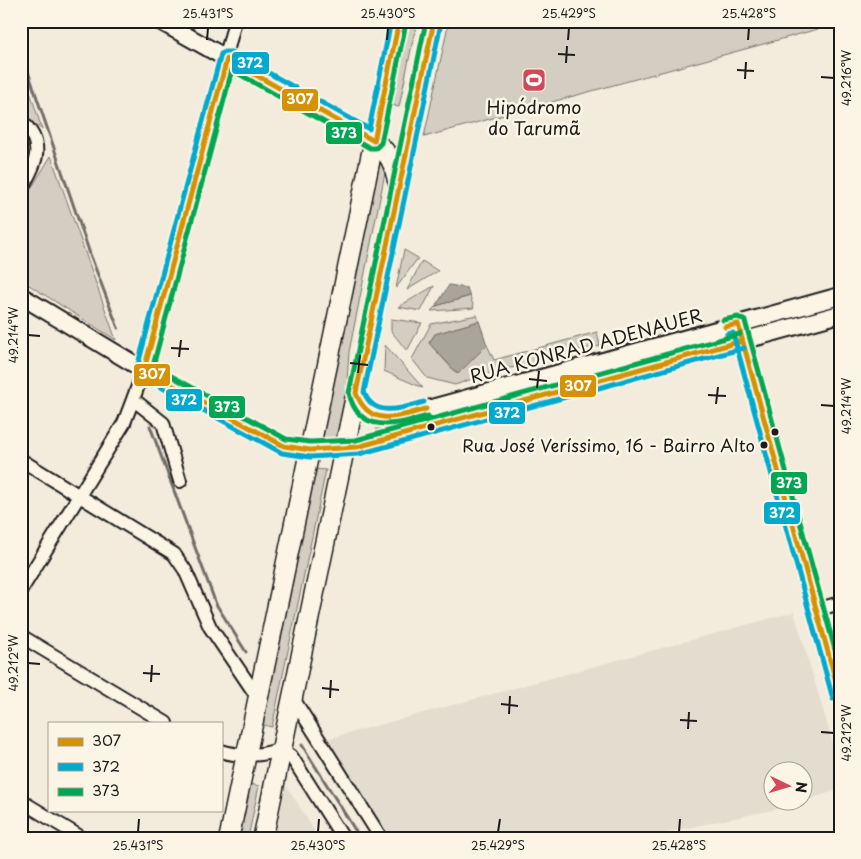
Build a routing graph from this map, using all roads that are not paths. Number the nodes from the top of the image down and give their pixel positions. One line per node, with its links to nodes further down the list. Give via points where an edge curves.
1 (160, 21): 5 (main road)
2 (235, 21): 5 (street)
3 (399, 21): 7 (highway)
4 (434, 21): 8 (highway)
5 (227, 59): 7 (main road); 15 (street)
6 (21, 121): 9 (street, via 29,130 36,150 35,166)
7 (374, 141): 8 (highway, via 394,161); 19 (highway)
8 (398, 186): 16 (highway)
9 (21, 189)
10 (21, 296): 15 (main road, RUA KONRAD ADENAUER)
11 (840, 296): 13 (main road, RUA KONRAD ADENAUER)
12 (840, 314): 14 (main road, RUA KONRAD ADENAUER)
13 (738, 324): 14 (street); 16 (main road, RUA KONRAD ADENAUER, via 399,417 383,418 368,412 359,403)
14 (742, 341): 18 (main road, RUA KONRAD ADENAUER); 25 (street)
15 (144, 370): 17 (street); 19 (main road, RUA KONRAD ADENAUER, via 284,446)
16 (357, 389): 18 (highway)
17 (134, 400): 21 (street, via 162,423); 22 (street, via 124,423)
18 (345, 449): 19 (main road, RUA KONRAD ADENAUER); 27 (highway)
19 (310, 450): 29 (highway)
20 (21, 460): 22 (street)
21 (180, 481)
22 (80, 496): 23 (street); 29 (street, via 166,548 181,562 210,627)
23 (21, 590)
24 (840, 604): 25 (street)
25 (816, 610): 28 (street)
26 (21, 636): 30 (street)
27 (292, 697): 31 (highway); 39 (street)
28 (840, 697)
29 (258, 698): 33 (highway)
30 (164, 722)
31 (281, 749): 33 (street); 37 (highway); 38 (street, via 291,756)
32 (222, 752): 33 (street)
33 (246, 755): 36 (highway)
34 (21, 801): 35 (street)
35 (82, 838)
36 (229, 838)
37 (262, 838)
38 (343, 838)
39 (381, 838)

